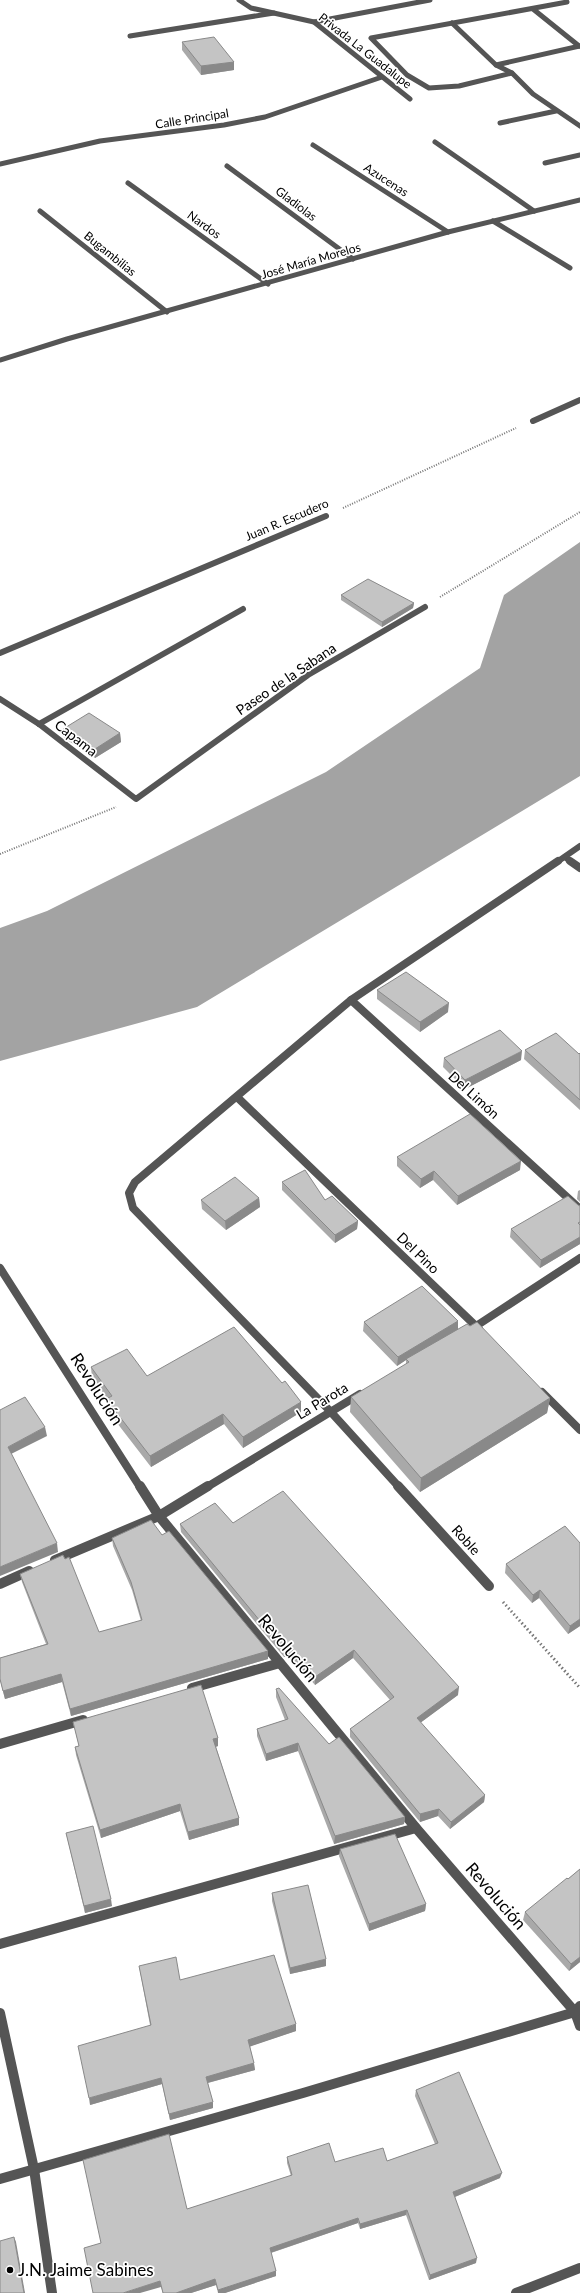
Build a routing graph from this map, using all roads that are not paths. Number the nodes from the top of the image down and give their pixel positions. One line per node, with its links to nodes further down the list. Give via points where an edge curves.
1 (239, 0): 5 (street, Privada La Guadalupe, via 250,8)
2 (430, 0): 6 (street, via 392,5)
3 (567, 2): 4 (street)
4 (533, 9): 7 (street); 9 (street)
5 (274, 13): 6 (street, Privada La Guadalupe); 8 (street)
6 (314, 22): 12 (street, Privada La Guadalupe)
7 (452, 23): 10 (street); 11 (street, via 379,35 372,38 372,41 416,82 428,88 443,88)
8 (130, 36)
9 (579, 46): 10 (street)
10 (496, 65): 11 (street)
11 (512, 74): 14 (street)
12 (382, 77): 13 (street, Privada La Guadalupe); 21 (street, Calle Principal, via 357,83 310,104 265,117 189,131 101,141)
13 (410, 99)
14 (556, 111): 15 (street); 16 (street)
15 (500, 123)
16 (580, 126)
17 (435, 142): 26 (street)
18 (313, 145): 28 (street, Azucenas)
19 (580, 156): 20 (street)
20 (546, 163)
21 (0, 164)
22 (227, 166): 29 (street, Gladiolas)
23 (128, 183): 31 (street, Nardos)
24 (580, 200): 26 (street, José María Morelos)
25 (40, 211): 32 (street, Bugambilias)
26 (534, 211): 27 (street, José María Morelos)
27 (493, 221): 28 (street, José María Morelos); 30 (street)
28 (448, 232): 29 (street, José María Morelos)
29 (353, 259): 31 (street, José María Morelos)
30 (570, 268)
31 (268, 284): 32 (street, José María Morelos)
32 (167, 312): 33 (street, José María Morelos)
33 (0, 360)
34 (580, 400): 35 (street)
35 (533, 420)
36 (326, 516): 39 (street, Juan R. Escudero)
37 (424, 607): 42 (street, Paseo de la Sabana, via 308,675)
38 (243, 609): 41 (street)
39 (0, 653)
40 (0, 699): 41 (street, Capama)
41 (39, 724): 42 (street, Capama)
42 (136, 799)
43 (580, 846): 44 (street, Roble)
44 (565, 857): 45 (street); 46 (street, Roble)
45 (580, 868)
46 (351, 1000): 47 (street, Roble); 48 (street, Del Limón)
47 (237, 1097): 51 (street, Del Pino); 56 (street, Roble, via 134,1182 129,1193 133,1208)
48 (580, 1209)
49 (580, 1258): 51 (street)
50 (0, 1268): 58 (street, Revolución)
51 (476, 1326): 52 (street); 53 (street, Del Pino)
52 (462, 1334)
53 (486, 1337)
54 (536, 1386): 57 (street)
55 (370, 1388): 56 (street, La Parota)
56 (330, 1411): 58 (street, La Parota); 60 (street, Roble)
57 (580, 1430)
58 (159, 1516): 59 (street, La Parota); 61 (street, Revolución)
59 (0, 1584)
60 (489, 1586)
61 (280, 1663): 62 (street); 65 (street, Revolución)
62 (181, 1692)
63 (91, 1718): 64 (street)
64 (0, 1744)
65 (416, 1828): 66 (street); 67 (street, Revolución)
66 (0, 1944)
67 (578, 2009): 69 (street, Revolución); 70 (street, via 303,2093)
68 (0, 2013): 70 (street)
69 (580, 2026)
70 (34, 2169): 71 (street); 73 (street)
71 (0, 2179)
72 (580, 2268): 74 (street)
73 (52, 2293)
74 (516, 2293)

